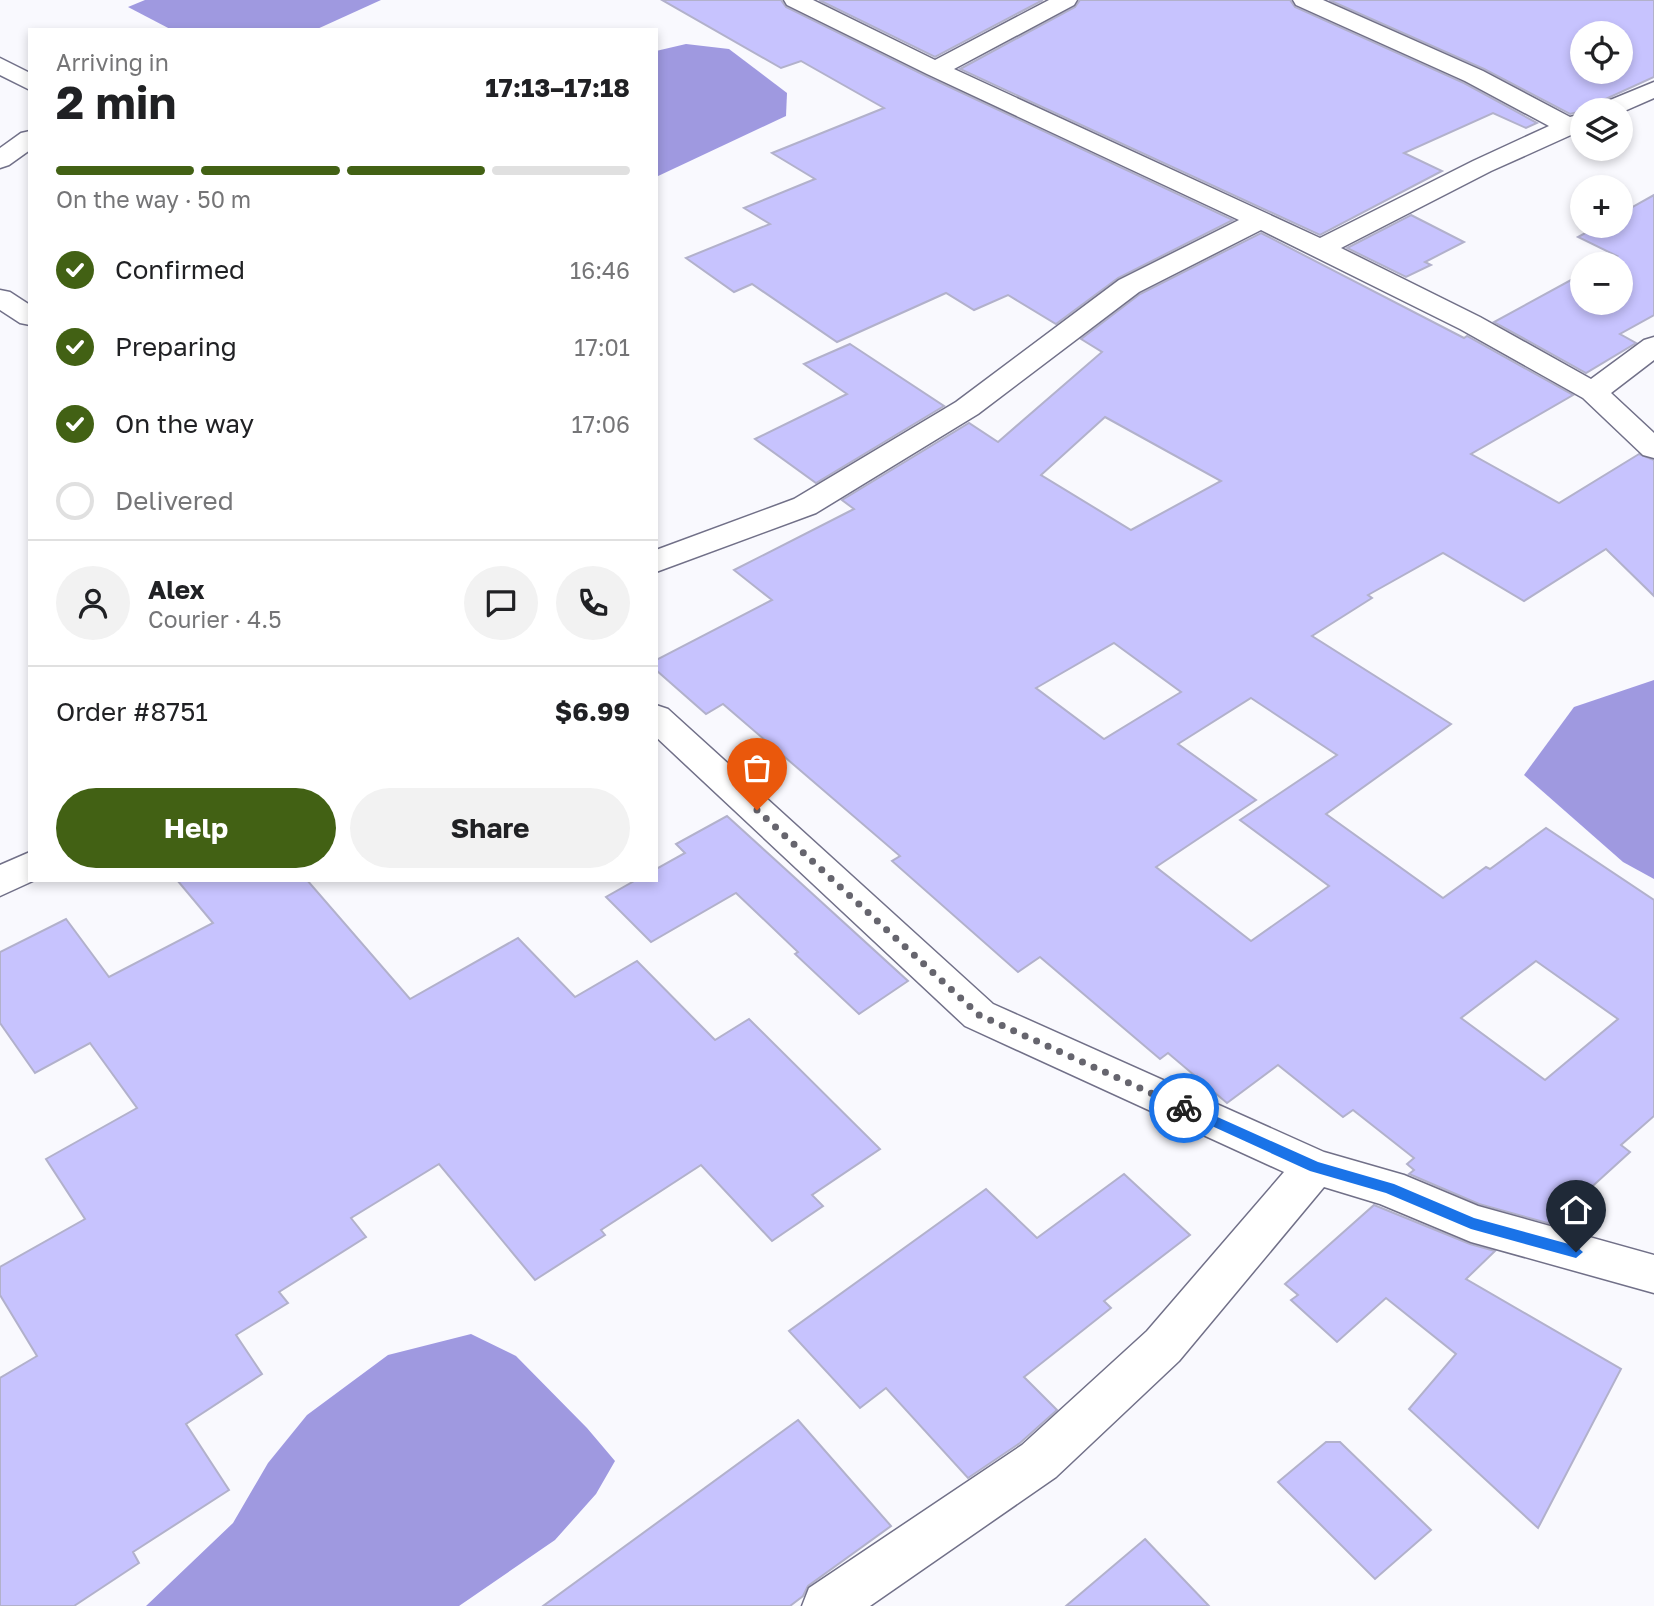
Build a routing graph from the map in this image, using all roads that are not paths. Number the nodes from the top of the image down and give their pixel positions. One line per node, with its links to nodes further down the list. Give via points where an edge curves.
1 (795, 0): 5 (street)
2 (1066, 0): 5 (street)
3 (1304, 0): 9 (street)
4 (0, 65): 6 (street)
5 (935, 69): 13 (street)
6 (28, 82)
7 (1654, 89): 8 (street)
8 (1633, 98)
9 (1570, 121)
10 (1570, 127): 14 (street)
11 (28, 139): 12 (street)
12 (0, 160)
13 (1259, 221): 14 (street); 20 (street, via 1129,286 967,408 805,506)
14 (1320, 248): 18 (street, via 1470,323)
15 (0, 298): 16 (street)
16 (28, 316)
17 (1654, 346): 18 (street)
18 (1593, 392): 19 (street)
19 (1654, 449)
20 (658, 561)
21 (658, 719): 24 (street, via 979,1015)
22 (28, 867): 23 (street)
23 (0, 882)
24 (1315, 1167): 25 (street, via 1389,1188 1471,1223); 26 (street, via 1163,1346 1040,1461)
25 (1654, 1274)
26 (827, 1606)

